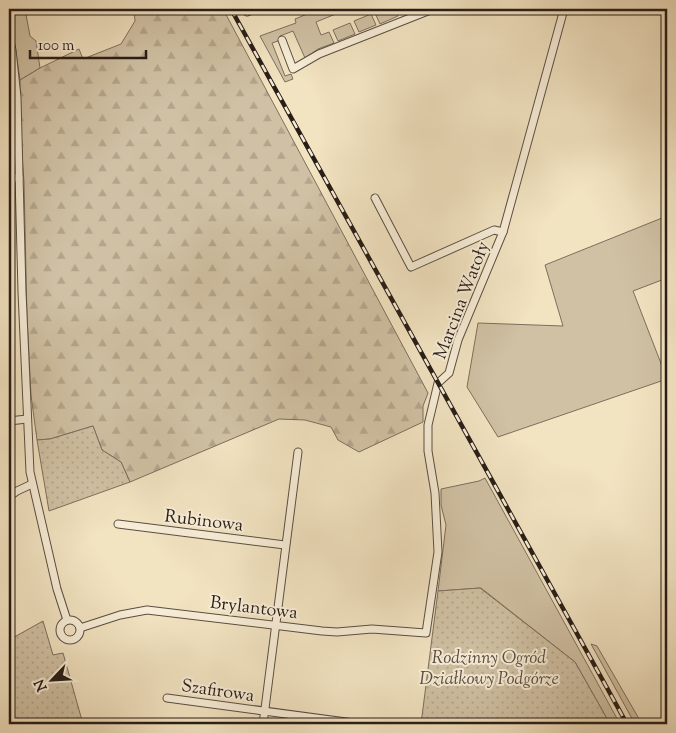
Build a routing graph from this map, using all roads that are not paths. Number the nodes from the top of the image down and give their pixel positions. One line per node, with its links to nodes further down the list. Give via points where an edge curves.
1 (245, 9): 2 (street, via 247,12)
2 (254, 9)
3 (433, 9): 6 (street, via 320,54 293,69)
4 (564, 9): 10 (street, Marcina Watoły)
5 (9, 38): 8 (street, via 17,97)
6 (282, 40)
7 (9, 178): 8 (street)
8 (19, 178): 11 (street)
9 (375, 198): 10 (street, via 411,267 494,230)
10 (503, 232): 21 (street, Marcina Watoły, via 449,372 438,383 428,425 438,552)
11 (27, 419): 12 (street); 14 (street)
12 (9, 421)
13 (298, 452): 17 (street)
14 (32, 484): 15 (street); 18 (street)
15 (9, 497)
16 (118, 524): 17 (street, Rubinowa)
17 (285, 545): 19 (street)
18 (67, 620): 20 (street); 20 (street, via 60,629 62,637 68,641 76,638)
19 (275, 625): 20 (street, Brylantowa, via 147,610 120,614); 21 (street, Brylantowa, via 337,632 372,629); 23 (street, Szafirowa)
20 (80, 628)
21 (426, 633)
22 (167, 698): 23 (street, Szafirowa)
23 (265, 711): 24 (street); 25 (street, Szafirowa)
24 (263, 724)
25 (361, 724)

